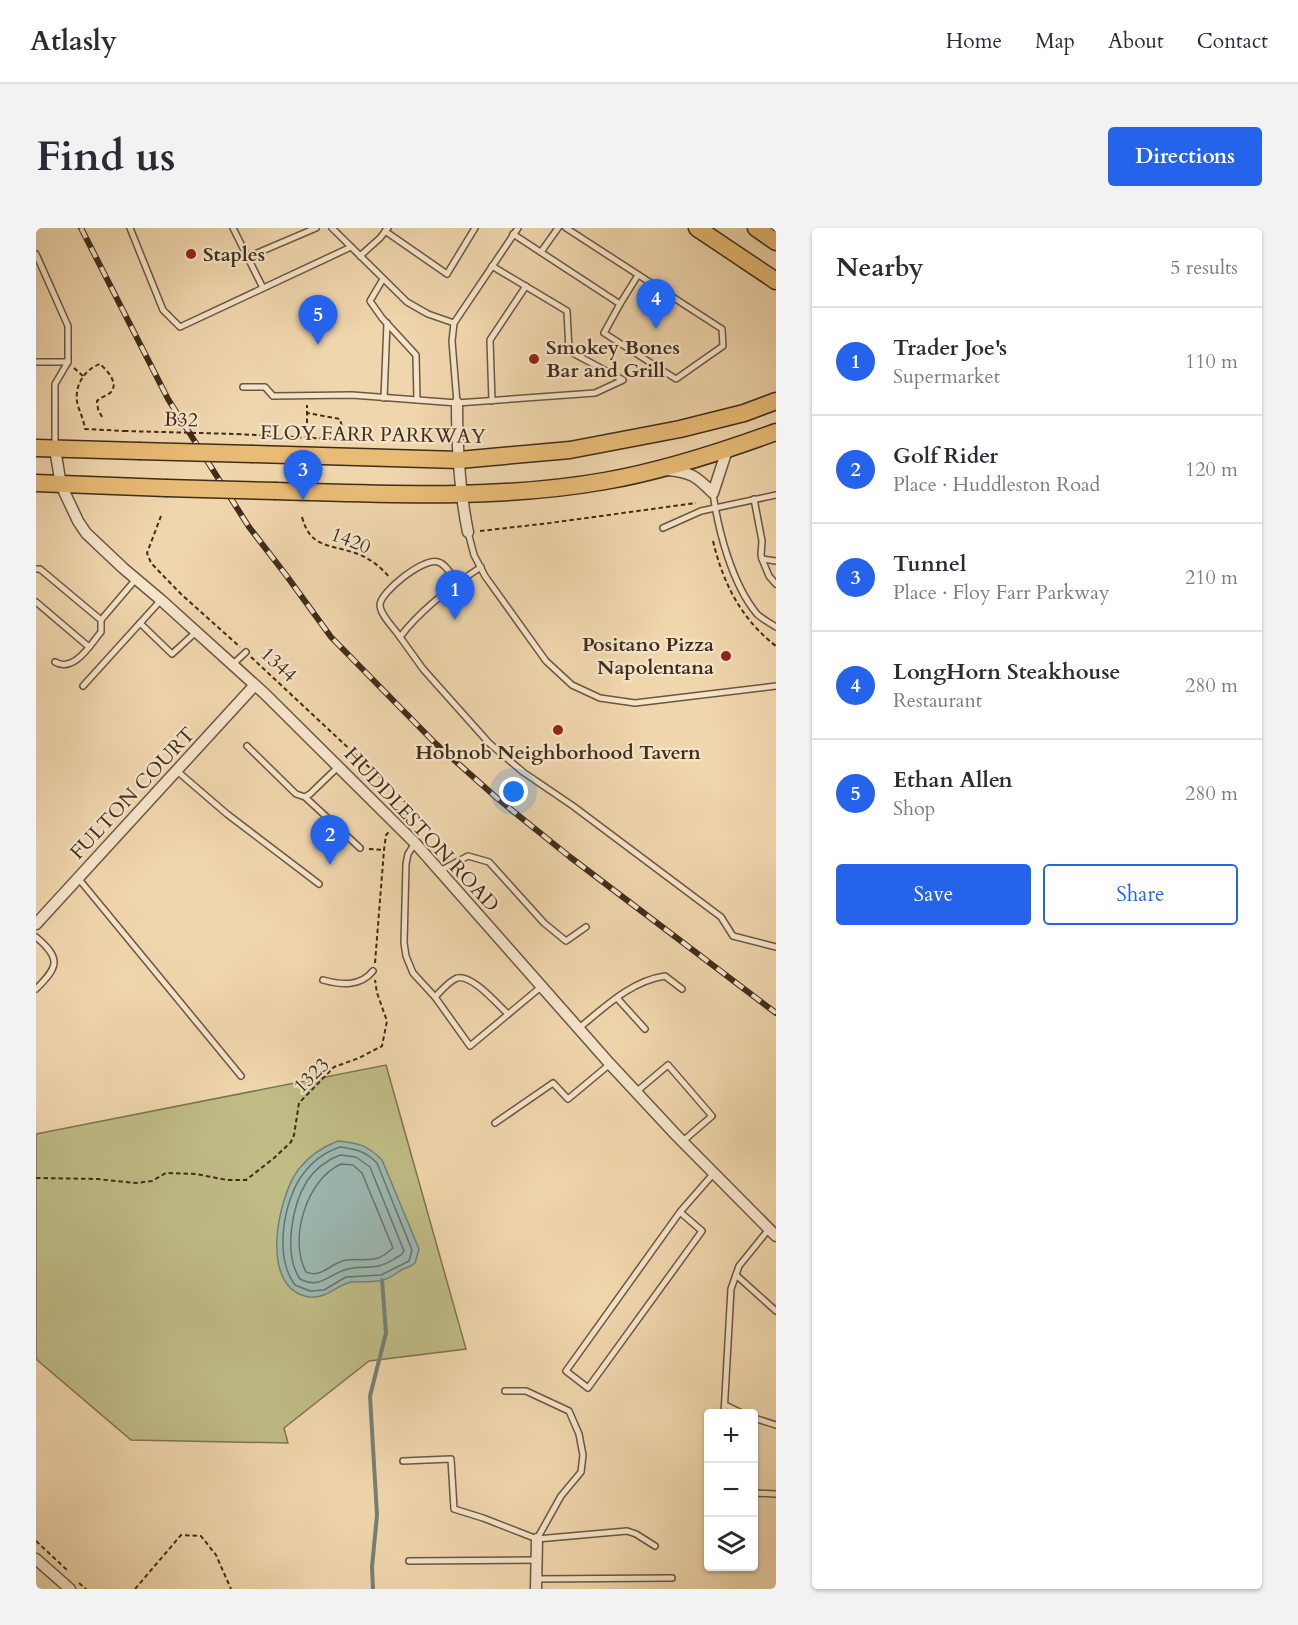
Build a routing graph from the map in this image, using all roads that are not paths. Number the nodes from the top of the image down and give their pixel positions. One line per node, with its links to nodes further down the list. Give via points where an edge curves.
1 (130, 228): 24 (lane, via 163,310 180,327)
2 (234, 228): 18 (lane)
3 (316, 228): 18 (lane)
4 (332, 228): 14 (lane)
5 (475, 228): 11 (lane, via 447,274)
6 (518, 228): 12 (lane)
7 (558, 228): 15 (lane)
8 (566, 228): 20 (lane)
9 (697, 228): 22 (main road)
10 (756, 228): 13 (main road)
11 (386, 230): 17 (lane)
12 (513, 234): 15 (lane); 19 (lane)
13 (776, 242)
14 (351, 247): 17 (lane); 24 (lane)
15 (541, 252): 25 (lane)
16 (36, 254): 29 (lane, via 68,326)
17 (360, 256): 21 (lane)
18 (248, 257): 24 (lane)
19 (492, 266): 23 (lane); 27 (lane)
20 (638, 274): 25 (lane); 25 (lane, via 722,329 723,346 676,379 604,333)
21 (383, 279): 26 (lane, via 370,302); 27 (lane, via 407,302)
22 (776, 281)
23 (526, 286): 33 (lane, via 490,340); 33 (lane, via 567,311 569,351 623,380 596,393)
24 (263, 288)
25 (621, 304)
26 (387, 323): 31 (lane); 32 (lane, via 416,355)
27 (454, 323): 35 (lane)
28 (36, 362): 29 (lane)
29 (68, 363): 39 (lane, via 55,384)
30 (243, 387): 31 (lane, via 265,387 273,396)
31 (384, 398): 32 (lane)
32 (417, 400): 35 (lane)
33 (492, 400): 35 (lane)
34 (776, 401): 40 (main road, FLOY FARR PARKWAY, via 744,413 629,440 570,450)
35 (457, 403): 40 (street)
36 (776, 432): 37 (main road)
37 (746, 442): 41 (main road); 44 (street, via 726,453)
38 (36, 448): 39 (main road, FLOY FARR PARKWAY)
39 (55, 449): 40 (main road, FLOY FARR PARKWAY, bridge); 43 (street, HUDDLESTON ROAD)
40 (459, 460): 45 (street)
41 (654, 470): 44 (street, via 679,471 697,477); 45 (main road, via 580,484)
42 (36, 483): 43 (main road)
43 (61, 485): 45 (main road, bridge); 55 (street, HUDDLESTON ROAD, via 86,533)
44 (712, 492): 48 (lane)
45 (460, 494): 50 (street)
46 (776, 495): 47 (lane)
47 (754, 499): 48 (lane); 51 (lane)
48 (715, 508): 49 (lane); 62 (lane, via 736,580 758,615)
49 (663, 528)
50 (468, 532): 53 (lane)
51 (762, 559): 52 (lane); 57 (lane)
52 (776, 561)
53 (481, 567): 56 (lane); 71 (lane, via 546,661 572,685 600,698 635,703)
54 (36, 569): 60 (lane)
55 (136, 579): 58 (street, HUDDLESTON ROAD); 60 (lane)
56 (457, 582): 64 (lane); 64 (lane, via 443,564 429,561 417,566 396,585 380,602 380,608)
57 (776, 584)
58 (161, 600): 61 (lane); 63 (street, HUDDLESTON ROAD)
59 (36, 602): 65 (lane)
60 (101, 620): 65 (lane, via 101,632)
61 (140, 623): 63 (lane, via 172,654); 69 (lane)
62 (776, 627)
63 (196, 632): 68 (street, HUDDLESTON ROAD)
64 (400, 637): 84 (lane, via 489,743 524,772 721,917 733,936)
65 (89, 647): 67 (lane, via 69,665)
66 (246, 652): 68 (lane)
67 (55, 662)
68 (232, 665): 70 (street, HUDDLESTON ROAD)
69 (83, 686)
70 (254, 686): 73 (street, HUDDLESTON ROAD); 74 (street, FULTON COURT)
71 (776, 686)
72 (247, 746): 75 (lane, via 296,794)
73 (339, 766): 75 (lane); 76 (street, HUDDLESTON ROAD)
74 (177, 771): 79 (street, FULTON COURT); 80 (lane)
75 (305, 796): 77 (lane)
76 (415, 843): 78 (street, HUDDLESTON ROAD); 90 (lane, via 406,864 404,943 413,973)
77 (360, 848)
78 (440, 871): 82 (lane, via 468,856 489,862 544,923 566,941); 87 (street, HUDDLESTON ROAD)
79 (78, 878): 81 (street, FULTON COURT); 96 (lane)
80 (319, 884)
81 (36, 924)
82 (586, 927)
83 (36, 937): 88 (lane, via 54,957 55,966)
84 (776, 947)
85 (373, 971): 86 (lane, via 356,983)
86 (323, 980)
87 (543, 986): 92 (lane); 93 (street, HUDDLESTON ROAD)
88 (36, 989)
89 (682, 989): 91 (lane, via 665,976 651,978)
90 (435, 997): 92 (lane, via 453,980 463,978 476,984); 92 (lane, via 470,1046)
91 (617, 998): 93 (lane); 94 (lane)
92 (508, 1014)
93 (579, 1028): 95 (street, HUDDLESTON ROAD)
94 (645, 1029)
95 (610, 1064): 97 (street, HUDDLESTON ROAD); 98 (lane, via 568,1099 553,1083)
96 (241, 1076)
97 (636, 1092): 99 (street, HUDDLESTON ROAD); 99 (lane, via 668,1065 712,1116)
98 (495, 1123)
99 (682, 1141): 100 (street, HUDDLESTON ROAD)
100 (714, 1173): 101 (lane); 102 (street, HUDDLESTON ROAD)
101 (680, 1212): 101 (lane, via 702,1231 588,1388 566,1371)
102 (773, 1232): 103 (lane, via 739,1266)
103 (736, 1275): 104 (lane); 106 (lane, via 731,1289)
104 (776, 1311)
105 (505, 1391): 114 (lane, via 526,1391 569,1411 579,1434 581,1472 561,1496)
106 (725, 1405): 107 (lane); 108 (lane)
107 (724, 1409)
108 (734, 1409)
109 (758, 1420): 110 (lane)
110 (776, 1425)
111 (403, 1461): 114 (lane, via 451,1459 454,1509)
112 (758, 1493): 113 (lane)
113 (776, 1494)
114 (537, 1539): 115 (lane, via 627,1531); 117 (street)
115 (655, 1546)
116 (36, 1559): 121 (street)
117 (537, 1560): 118 (lane); 120 (street)
118 (409, 1562)
119 (672, 1578): 120 (lane)
120 (536, 1584)
121 (70, 1589)

